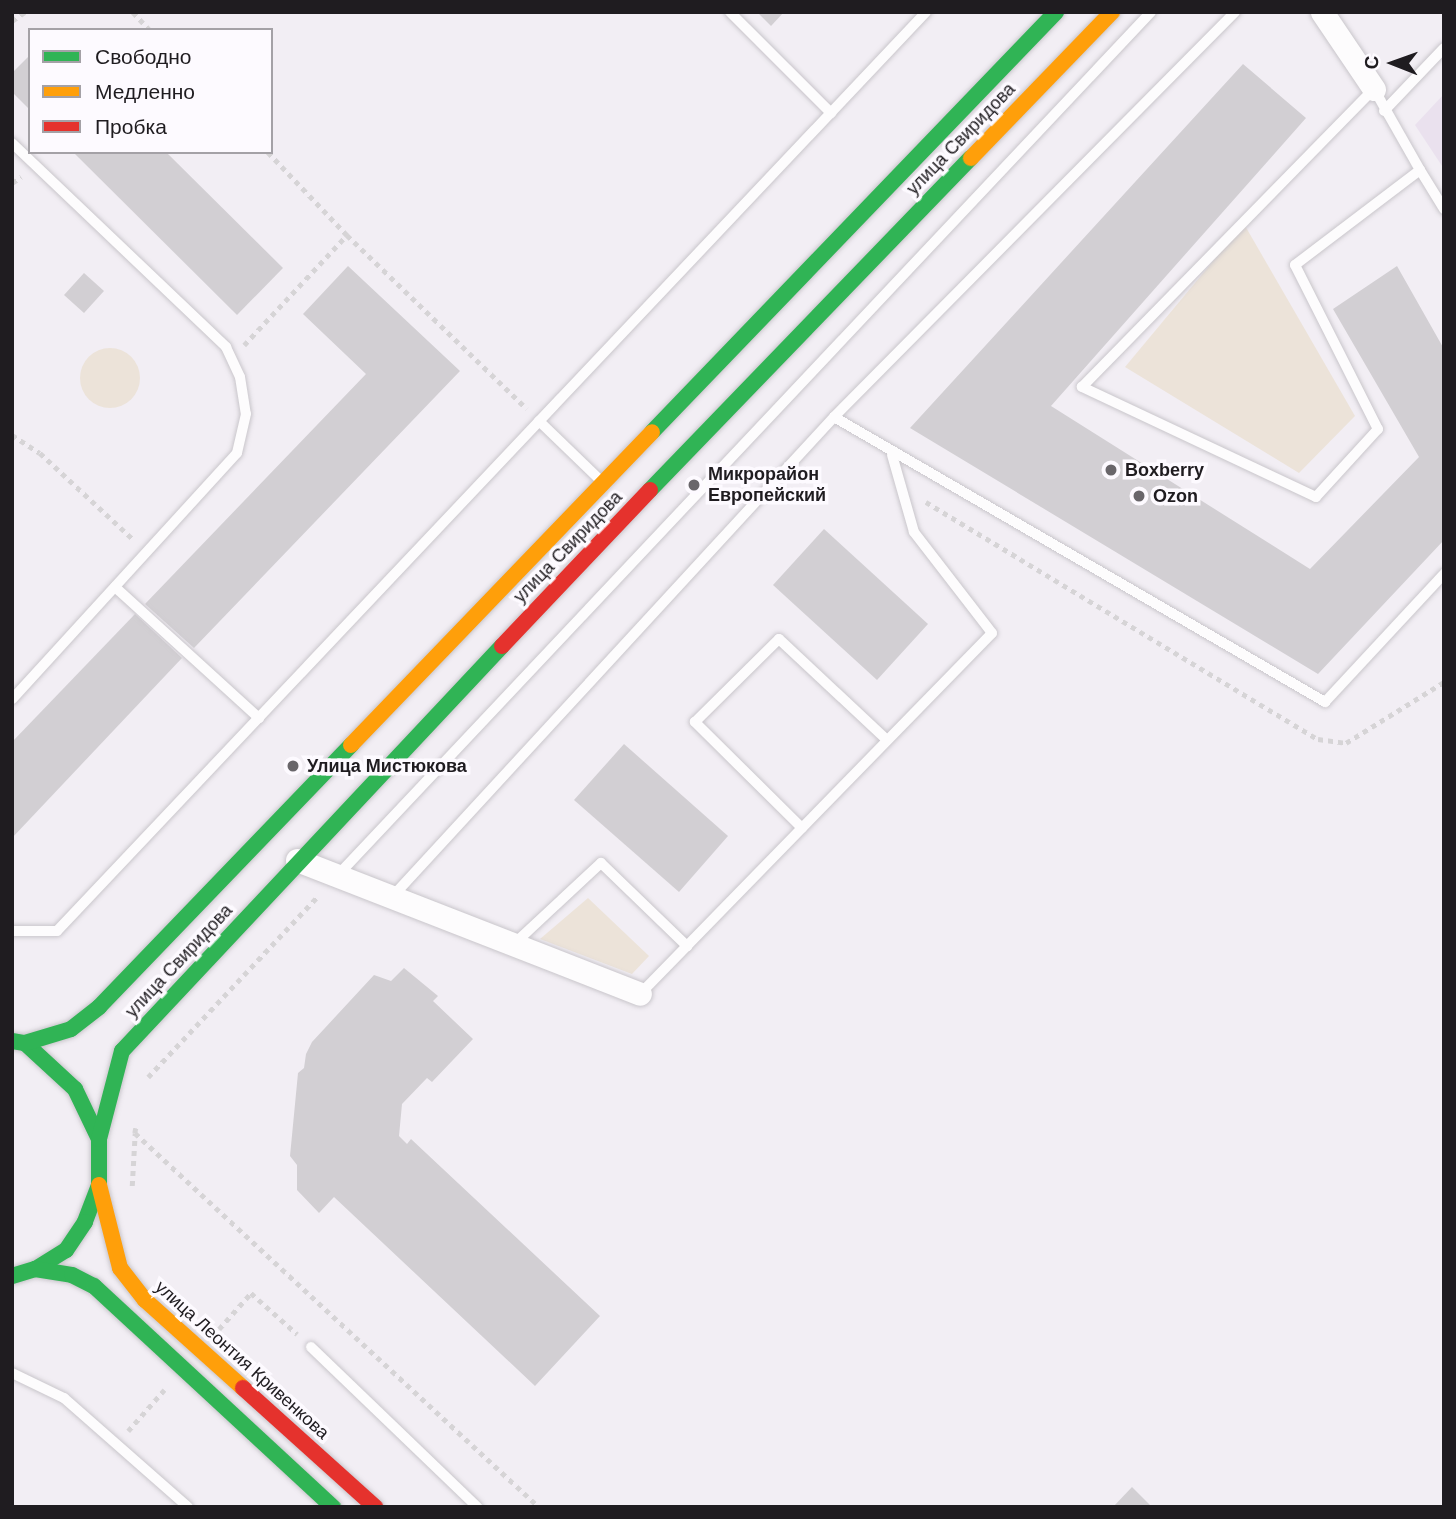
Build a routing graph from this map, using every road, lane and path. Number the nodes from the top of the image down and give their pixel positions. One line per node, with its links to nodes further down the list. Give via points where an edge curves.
1 (25, 12): 10 (path)
2 (133, 12): 11 (path)
3 (730, 12): 15 (lane)
4 (926, 12): 15 (lane)
5 (1056, 12): 26 (street, улица Свиридова)
6 (1112, 12): 34 (street, улица Свиридова)
7 (1151, 12): 35 (lane)
8 (1235, 12): 22 (lane)
9 (1322, 12): 13 (street)
10 (12, 21)
11 (148, 28)
12 (1444, 47): 14 (lane)
13 (1374, 89): 14 (lane); 18 (lane, via 1082,387 1316,498 1378,429 1295,265)
14 (1384, 111): 18 (lane)
15 (831, 113): 23 (lane)
16 (12, 143): 21 (lane, via 226,346)
17 (270, 154): 20 (path)
18 (1420, 170): 19 (lane)
19 (1444, 209)
20 (347, 235): 21 (path); 23 (path)
21 (232, 359): 27 (lane, via 246,414 237,453)
22 (834, 417): 25 (lane); 36 (lane)
23 (539, 421): 26 (lane); 31 (lane)
24 (12, 435): 27 (path, via 40,453)
25 (892, 455): 28 (lane, via 1325,702); 32 (lane, via 915,532 992,633)
26 (602, 481): 41 (street, улица Свиридова, via 99,1007 71,1029)
27 (147, 552): 29 (lane)
28 (1444, 574)
29 (115, 587): 30 (lane); 31 (lane)
30 (12, 699)
31 (259, 718): 37 (lane, via 57,931)
32 (887, 740): 33 (lane); 33 (lane, via 779,639 695,722)
33 (802, 828): 39 (lane)
34 (298, 860): 35 (street); 45 (street, улица Свиридова, via 122,1051)
35 (338, 875): 36 (street); 42 (path)
36 (393, 896): 38 (street)
37 (12, 931)
38 (514, 944): 39 (lane, via 601,863); 40 (street)
39 (687, 946): 40 (lane)
40 (640, 994)
41 (18, 1042): 45 (street, via 75,1089)
42 (139, 1086)
43 (136, 1122): 44 (path)
44 (135, 1133): 47 (path); 57 (path)
45 (99, 1139): 46 (street)
46 (99, 1185): 48 (street, via 85,1222 66,1250); 55 (street, улица Леонтия Кривенкова, via 120,1268 145,1300)
47 (131, 1199)
48 (35, 1269): 49 (street); 54 (street, via 72,1275 94,1286)
49 (12, 1276)
50 (211, 1320): 51 (path, via 220,1328 251,1293)
51 (311, 1347): 56 (lane)
52 (12, 1373): 53 (lane, via 64,1398)
53 (188, 1507)
54 (333, 1507)
55 (375, 1507)
56 (477, 1507)
57 (539, 1507)

